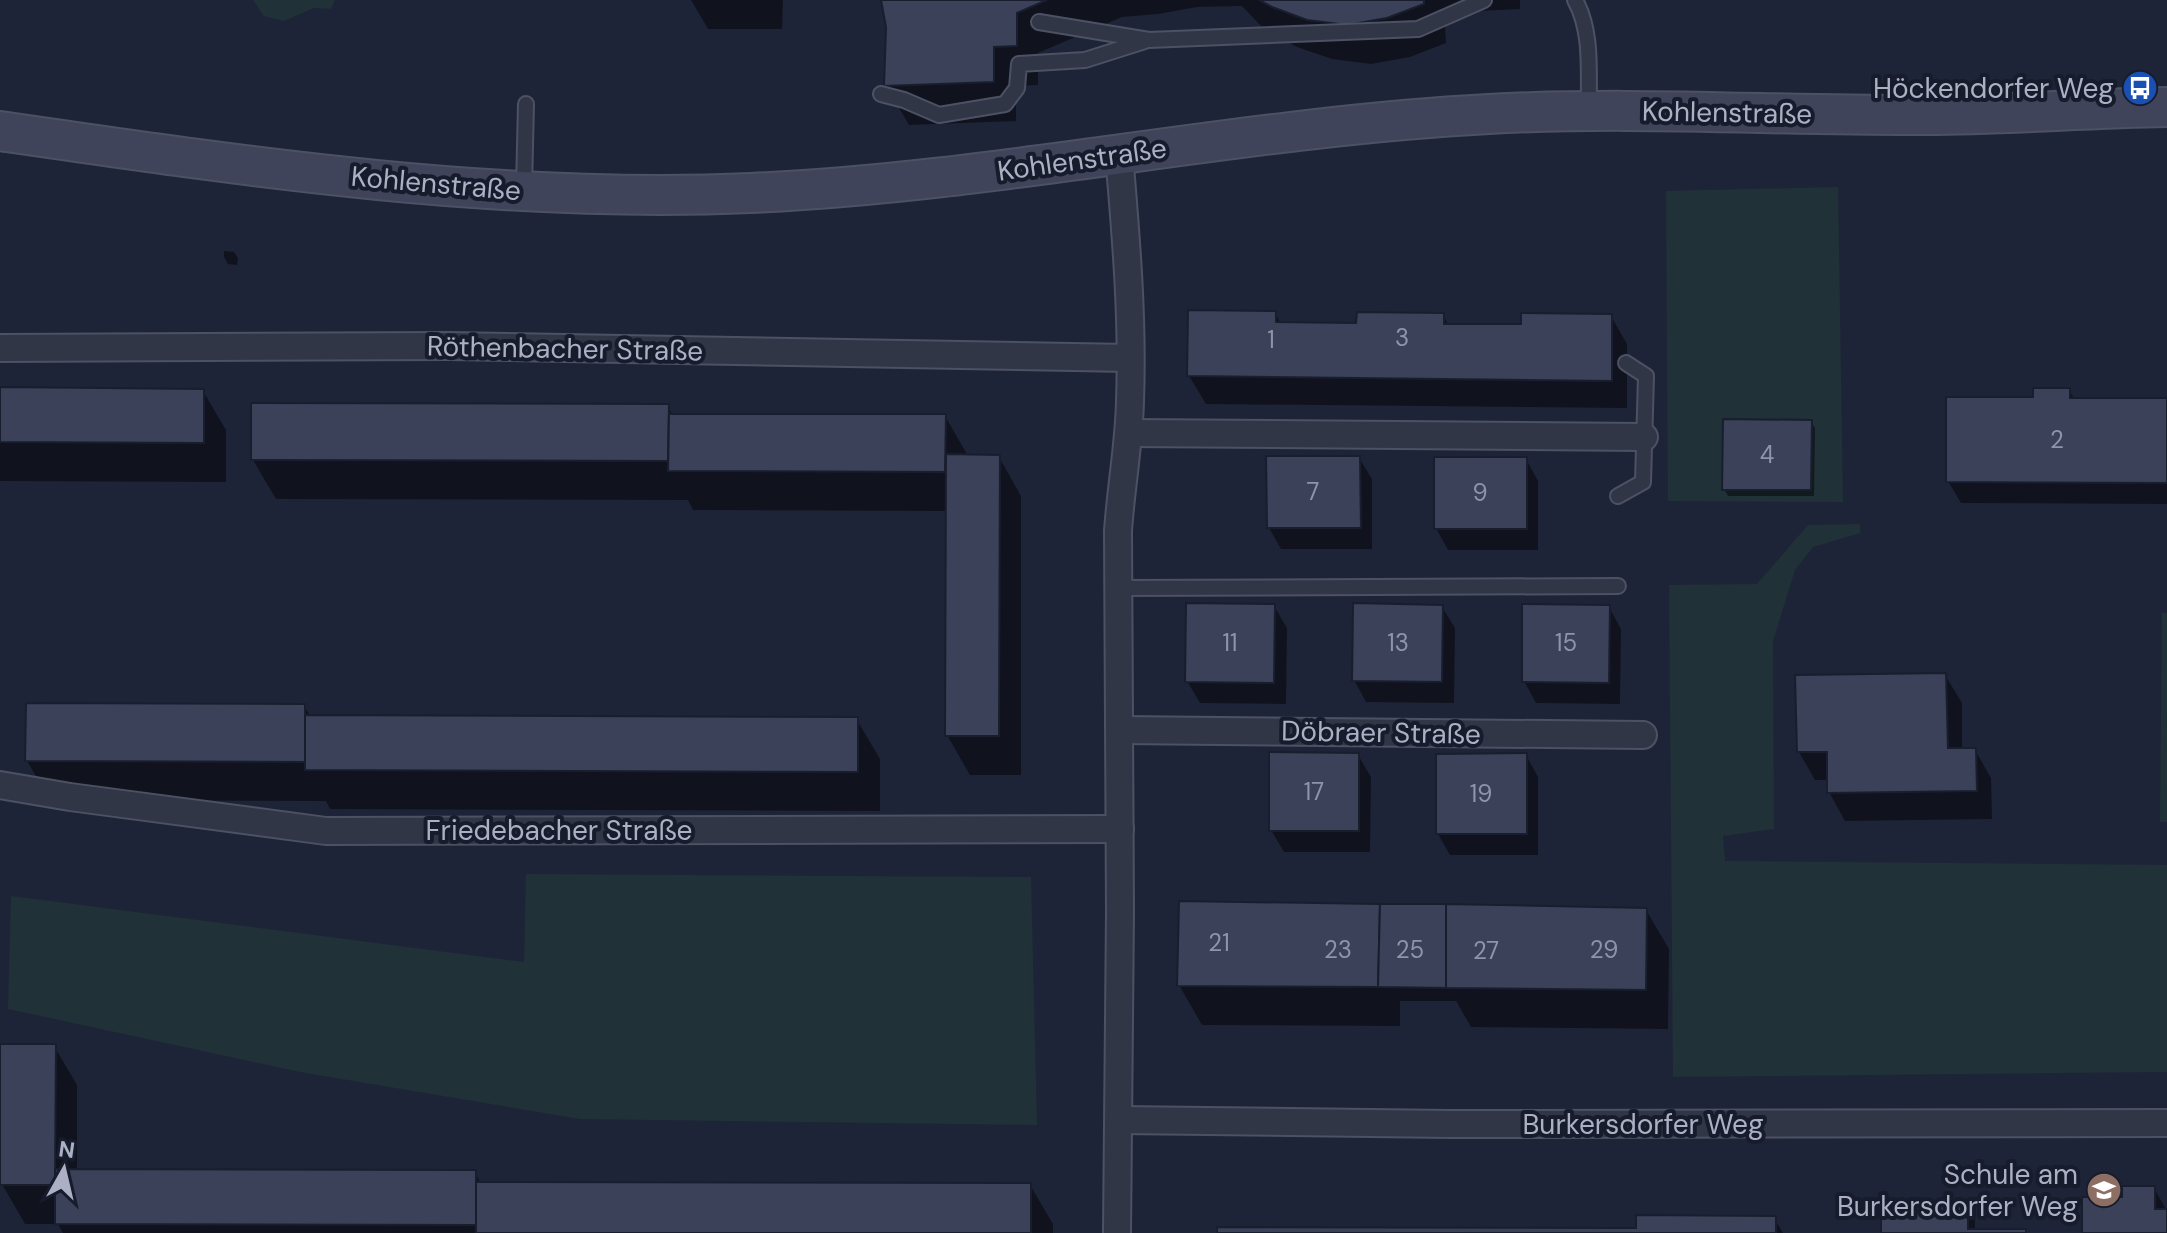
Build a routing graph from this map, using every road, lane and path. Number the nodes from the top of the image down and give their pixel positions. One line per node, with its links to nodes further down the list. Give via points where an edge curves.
1 (1484, 0): 4 (lane, via 1418,29)
2 (1575, 0): 8 (lane, via 1587,37)
3 (1039, 22): 4 (lane)
4 (1149, 40): 5 (lane, via 1085,60 1019,64 1017,88 1005,104 939,115)
5 (881, 94)
6 (526, 104): 11 (lane)
7 (2167, 107): 8 (street, Kohlenstraße, via 1928,115)
8 (1589, 111): 10 (street, Kohlenstraße, via 1365,123)
9 (0, 131): 11 (street, Kohlenstraße, via 232,165)
10 (1119, 154): 11 (street, Kohlenstraße, via 970,175 751,193); 13 (street, via 1131,298)
11 (524, 191)
12 (0, 348): 13 (street, Röthenbacher Straße, via 448,346)
13 (1130, 358): 15 (street)
14 (1626, 363): 16 (lane, via 1646,376)
15 (1129, 433): 16 (street); 19 (street, via 1120,501)
16 (1644, 437): 17 (lane, via 1643,482)
17 (1618, 496)
18 (1618, 586): 19 (lane)
19 (1118, 588): 20 (street)
20 (1120, 730): 21 (street, Döbraer Straße); 23 (street)
21 (1643, 735)
22 (0, 785): 23 (street, Friedebacher Straße, via 326,831)
23 (1120, 829): 24 (street)
24 (1119, 1120): 25 (street, Burkersdorfer Weg); 26 (street)
25 (2167, 1123)
26 (1117, 1233)

